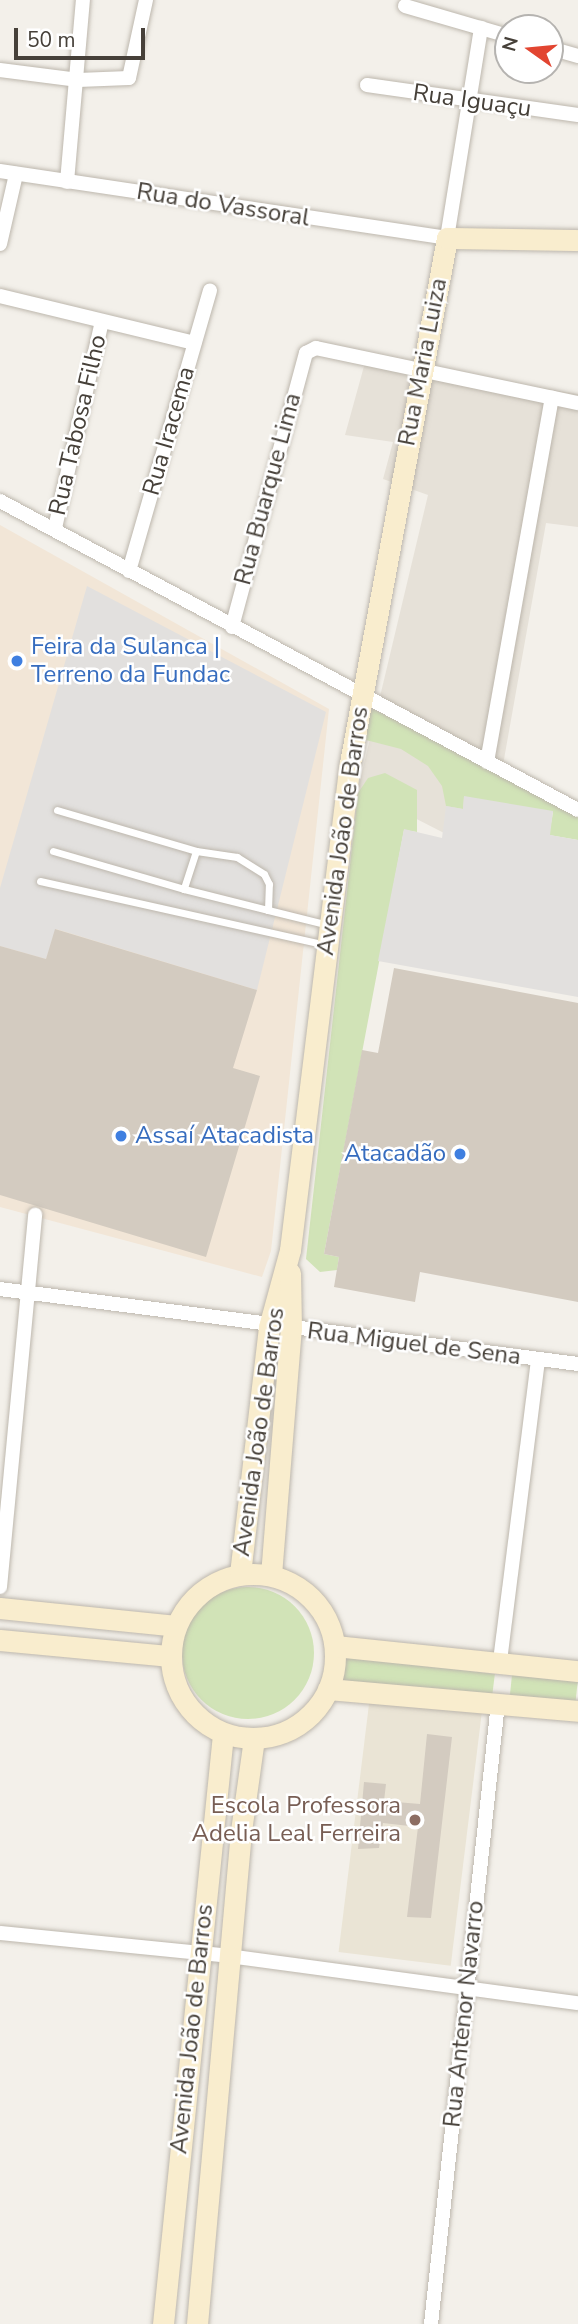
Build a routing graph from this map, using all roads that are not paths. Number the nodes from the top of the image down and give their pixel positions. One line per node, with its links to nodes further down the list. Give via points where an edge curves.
1 (83, 0): 7 (street)
2 (146, 0): 7 (street, via 129,78)
3 (405, 6): 4 (street)
4 (481, 28): 5 (street); 9 (street, Rua Maria Luiza)
5 (494, 32)
6 (0, 70): 7 (street)
7 (78, 80): 13 (street)
8 (367, 85): 9 (street, Rua Iguaçu)
9 (469, 103): 10 (street, Rua Iguaçu); 14 (street, Rua Maria Luiza)
10 (578, 116)
11 (0, 171): 12 (street, Rua do Vassoral)
12 (16, 174): 13 (street, Rua do Vassoral); 16 (street)
13 (67, 182): 14 (street, Rua do Vassoral)
14 (447, 238): 15 (street); 21 (street, Rua Maria Luiza)
15 (578, 240)
16 (0, 244)
17 (210, 290): 20 (street, Rua Iracema)
18 (0, 296): 19 (street)
19 (102, 321): 20 (street); 25 (street, Rua Tabosa Filho)
20 (194, 343): 26 (street, Rua Iracema)
21 (421, 373): 22 (street); 27 (street, Rua Buarque Lima, via 316,348 306,353); 28 (street, Rua Maria Luiza)
22 (552, 398): 23 (street); 29 (street)
23 (578, 403)
24 (0, 501): 25 (street, Avenida João de Barros)
25 (55, 528): 26 (street, Avenida João de Barros)
26 (129, 571): 27 (street, Avenida João de Barros)
27 (232, 627): 28 (street, Avenida João de Barros)
28 (362, 696): 29 (street); 37 (street, Avenida João de Barros)
29 (487, 762): 31 (street)
30 (57, 810): 33 (lane)
31 (578, 810)
32 (53, 851): 35 (lane)
33 (196, 851): 35 (lane); 36 (lane, via 237,857 264,874 269,884)
34 (40, 881): 37 (lane)
35 (184, 889): 36 (lane)
36 (268, 910): 37 (lane)
37 (328, 935): 39 (street, Avenida João de Barros)
38 (35, 1214): 41 (street)
39 (290, 1250): 42 (street, Avenida João de Barros); 43 (street, Avenida João de Barros)
40 (0, 1289): 41 (street, Rua Miguel de Sena)
41 (29, 1291): 42 (street, Rua Miguel de Sena); 48 (street)
42 (269, 1327): 43 (street, Rua Miguel de Sena); 46 (street, Avenida João de Barros)
43 (291, 1329): 44 (street, Rua Miguel de Sena); 47 (street, Avenida João de Barros)
44 (538, 1359): 45 (street, Rua Miguel de Sena); 54 (street)
45 (578, 1364)
46 (240, 1574): 47 (street); 50 (street, via 213,1583 198,1595)
47 (271, 1575): 52 (street, via 295,1584 314,1600 328,1621)
48 (0, 1587)
49 (0, 1608): 50 (street)
50 (176, 1626): 53 (street)
51 (0, 1640): 53 (street)
52 (335, 1646): 54 (street); 56 (street)
53 (170, 1656): 59 (street, via 184,1702 201,1721)
54 (500, 1661): 55 (street)
55 (578, 1671)
56 (328, 1689): 57 (street); 60 (street, via 301,1723 280,1735)
57 (498, 1703): 58 (street); 64 (street, Rua Antenor Navarro)
58 (578, 1711)
59 (223, 1734): 60 (street); 62 (street, Avenida João de Barros)
60 (254, 1739): 63 (street, Avenida João de Barros)
61 (0, 1933): 62 (street)
62 (199, 1953): 63 (street); 66 (street, Avenida João de Barros)
63 (229, 1956): 64 (street); 67 (street, Avenida João de Barros)
64 (467, 1989): 65 (street); 68 (street, Rua Antenor Navarro)
65 (578, 2003)
66 (163, 2324)
67 (197, 2324)
68 (431, 2324)

